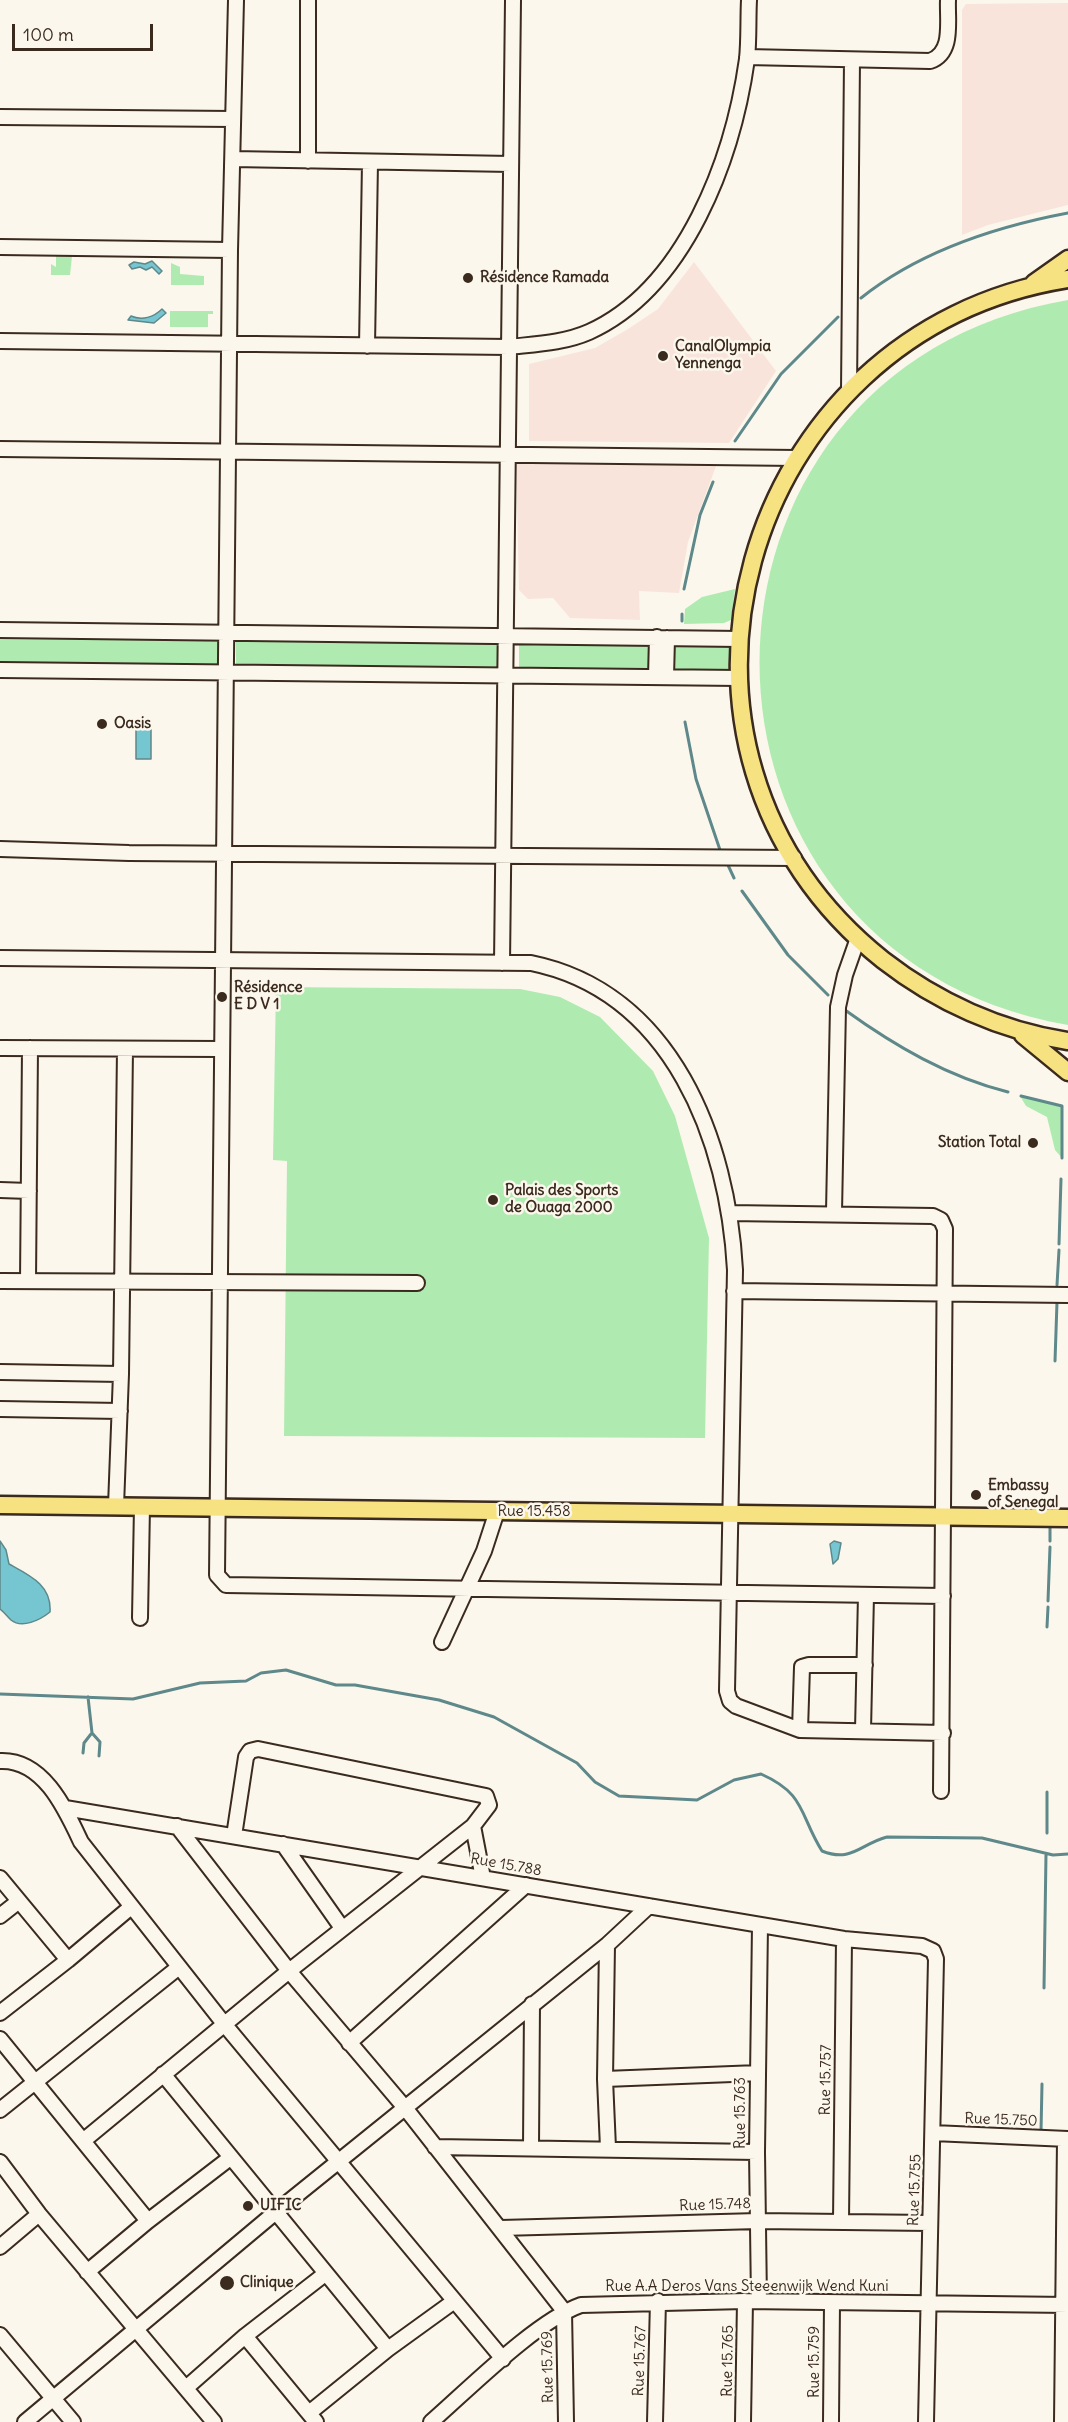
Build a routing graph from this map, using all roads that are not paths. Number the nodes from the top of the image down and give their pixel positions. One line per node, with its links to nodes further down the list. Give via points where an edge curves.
1 (236, 0): 9 (street)
2 (308, 0): 11 (street)
3 (513, 0): 13 (street)
4 (749, 0): 6 (street)
5 (948, 0): 7 (street, via 947,45 938,58)
6 (747, 57): 7 (street); 22 (street, via 724,155 686,240 668,266 647,291 595,329 549,343)
7 (852, 60): 23 (street)
8 (0, 117): 9 (street)
9 (233, 119): 10 (street)
10 (233, 159): 11 (street); 15 (street)
11 (308, 161): 12 (street)
12 (370, 162): 13 (street); 21 (street)
13 (511, 164): 22 (street)
14 (0, 247): 15 (street)
15 (230, 250): 20 (street)
16 (1068, 259): 18 (main road)
17 (1068, 279): 18 (main road)
18 (1028, 287): 23 (main road, via 975,305 925,331 885,359)
19 (0, 341): 20 (street)
20 (229, 344): 21 (street); 25 (street)
21 (367, 346): 22 (street)
22 (509, 347): 26 (street)
23 (849, 392): 27 (main road)
24 (0, 448): 25 (street)
25 (228, 450): 26 (street); 29 (street)
26 (508, 453): 27 (street); 30 (street)
27 (797, 458): 32 (main road, via 776,496 755,552)
28 (0, 630): 29 (street)
29 (226, 633): 30 (street); 34 (street)
30 (506, 636): 31 (street); 35 (street)
31 (662, 637): 32 (street); 36 (street)
32 (740, 639): 37 (main road)
33 (0, 670): 34 (street)
34 (226, 673): 35 (street); 39 (street)
35 (505, 676): 36 (street); 40 (street)
36 (661, 677): 37 (street)
37 (740, 678): 41 (main road, via 746,732 756,771 769,810)
38 (0, 849): 39 (street)
39 (224, 852): 40 (street); 44 (street)
40 (503, 856): 41 (street); 45 (street)
41 (794, 858): 42 (main road)
42 (858, 938): 46 (main road, via 933,994); 55 (street, via 844,975 838,1007)
43 (0, 958): 44 (street)
44 (222, 961): 45 (street); 51 (street)
45 (502, 963): 56 (street, via 531,963 563,971 614,999 652,1033 681,1075 715,1147)
46 (1018, 1030): 47 (main road); 52 (main road)
47 (1068, 1041)
48 (0, 1048): 49 (street)
49 (30, 1048): 50 (street); 54 (street)
50 (124, 1049): 51 (street); 59 (street)
51 (221, 1049): 60 (street)
52 (1068, 1072)
53 (0, 1190): 54 (street)
54 (29, 1191): 58 (street)
55 (834, 1212): 56 (street); 63 (street, via 933,1216 941,1220 945,1229)
56 (730, 1213): 62 (street)
57 (0, 1281): 58 (street)
58 (28, 1281): 59 (street)
59 (122, 1282): 60 (street); 66 (street)
60 (218, 1283): 61 (street); 72 (street)
61 (417, 1283)
62 (734, 1291): 63 (street); 74 (street)
63 (945, 1295): 64 (street); 75 (street)
64 (1068, 1296)
65 (0, 1372): 66 (street)
66 (121, 1374): 68 (street)
67 (0, 1409): 68 (street)
68 (120, 1411): 70 (street)
69 (0, 1505): 70 (main road, Rue 15.458)
70 (116, 1506): 71 (main road, Rue 15.458)
71 (142, 1506): 72 (main road, Rue 15.458); 81 (street)
72 (217, 1507): 73 (main road, Rue 15.458); 77 (street, via 217,1575 226,1585)
73 (497, 1511): 74 (main road, Rue 15.458); 77 (street)
74 (732, 1513): 75 (main road, Rue 15.458); 78 (street)
75 (944, 1515): 76 (main road, Rue 15.458); 80 (street)
76 (1068, 1518)
77 (468, 1589): 78 (street); 82 (street)
78 (730, 1593): 79 (street); 84 (street, via 730,1701)
79 (866, 1595): 80 (street); 83 (street)
80 (943, 1596): 86 (street)
81 (140, 1618)
82 (442, 1642)
83 (864, 1665): 84 (street, via 802,1667); 85 (street)
84 (800, 1730): 85 (street)
85 (863, 1730): 86 (street)
86 (943, 1733): 88 (street)
87 (4, 1761): 89 (street, via 23,1764 36,1772)
88 (941, 1791)
89 (64, 1808): 90 (street, Rue 15.788); 100 (street, via 81,1842)
90 (177, 1826): 92 (street, Rue 15.788); 109 (street)
91 (473, 1826): 92 (street, via 489,1806 486,1796 258,1749 246,1757); 94 (street); 96 (street)
92 (234, 1836): 93 (street, Rue 15.788)
93 (282, 1844): 94 (street, Rue 15.788); 103 (street)
94 (418, 1867): 96 (street, Rue 15.788); 103 (street)
95 (0, 1878): 98 (street)
96 (483, 1878): 97 (street, Rue 15.788)
97 (526, 1885): 99 (street, Rue 15.788); 114 (street)
98 (19, 1901): 101 (street); 107 (street)
99 (649, 1906): 102 (street, Rue 15.788); 105 (street)
100 (131, 1907): 107 (street); 108 (street)
101 (0, 1916)
102 (760, 1925): 104 (street, Rue 15.788); 115 (street, Rue 15.763)
103 (342, 1928): 109 (street)
104 (844, 1939): 106 (street, Rue 15.788, via 921,1946 933,1951); 135 (street, Rue 15.757)
105 (607, 1945): 110 (street); 117 (street)
106 (936, 1959): 121 (street, Rue 15.755)
107 (68, 1960): 111 (street)
108 (179, 1966): 112 (street); 118 (street)
109 (289, 1971): 112 (street); 114 (street)
110 (532, 2004): 119 (street); 125 (street)
111 (0, 2013)
112 (225, 2025): 116 (street); 130 (street)
113 (0, 2039): 118 (street)
114 (349, 2043): 119 (street)
115 (758, 2073): 117 (street); 127 (street, Rue 15.763)
116 (164, 2074): 123 (street); 128 (street)
117 (605, 2079): 126 (street)
118 (35, 2080): 120 (street); 123 (street)
119 (406, 2109): 124 (street); 130 (street)
120 (0, 2110)
121 (933, 2133): 122 (street, Rue 15.750); 136 (street, Rue 15.755)
122 (1066, 2139): 146 (street)
123 (83, 2140): 133 (street)
124 (435, 2147): 125 (street); 137 (street)
125 (531, 2147): 126 (street)
126 (608, 2148): 127 (street)
127 (757, 2152): 134 (street, Rue 15.763)
128 (230, 2158): 131 (street); 133 (street)
129 (0, 2162): 132 (street)
130 (341, 2162): 131 (street); 143 (street)
131 (277, 2211): 140 (street); 148 (street)
132 (39, 2214): 138 (street); 139 (street)
133 (148, 2221): 139 (street)
134 (758, 2221): 135 (street, Rue 15.748); 137 (street, Rue 15.748); 142 (street, Rue 15.763)
135 (841, 2221): 136 (street, Rue 15.748)
136 (930, 2223): 145 (street, Rue 15.755)
137 (501, 2228): 147 (street)
138 (0, 2247)
139 (87, 2272): 148 (street)
140 (325, 2274): 150 (street); 151 (street)
141 (658, 2301): 142 (street, Rue A.A Deros Vans Steeenwijk Wend Kuni); 147 (street, Rue A.A Deros Vans Steeenwijk Wend Kuni, via 596,2303); 161 (street, Rue 15.767)
142 (752, 2301): 144 (street, Rue A.A Deros Vans Steeenwijk Wend Kuni); 162 (street, Rue 15.765)
143 (453, 2302): 151 (street); 152 (street)
144 (832, 2303): 145 (street, Rue A.A Deros Vans Steeenwijk Wend Kuni); 163 (street, Rue 15.759)
145 (930, 2304): 146 (street, Rue A.A Deros Vans Steeenwijk Wend Kuni); 164 (street, Rue 15.755)
146 (1065, 2305): 165 (street)
147 (564, 2311): 152 (street, Rue A.A Deros Vans Steeenwijk Wend Kuni); 160 (street, Rue 15.769)
148 (135, 2328): 153 (street); 154 (street)
149 (0, 2335): 154 (street)
150 (245, 2336): 153 (street); 155 (street)
151 (388, 2349): 155 (street)
152 (503, 2359): 159 (street, Rue A.A Deros Vans Steeenwijk Wend Kuni)
153 (186, 2388): 158 (street)
154 (53, 2398): 156 (street); 157 (street)
155 (313, 2417)
156 (25, 2422)
157 (73, 2422)
158 (214, 2422)
159 (432, 2422)
160 (566, 2422)
161 (655, 2422)
162 (744, 2422)
163 (831, 2422)
164 (926, 2422)
165 (1062, 2422)

